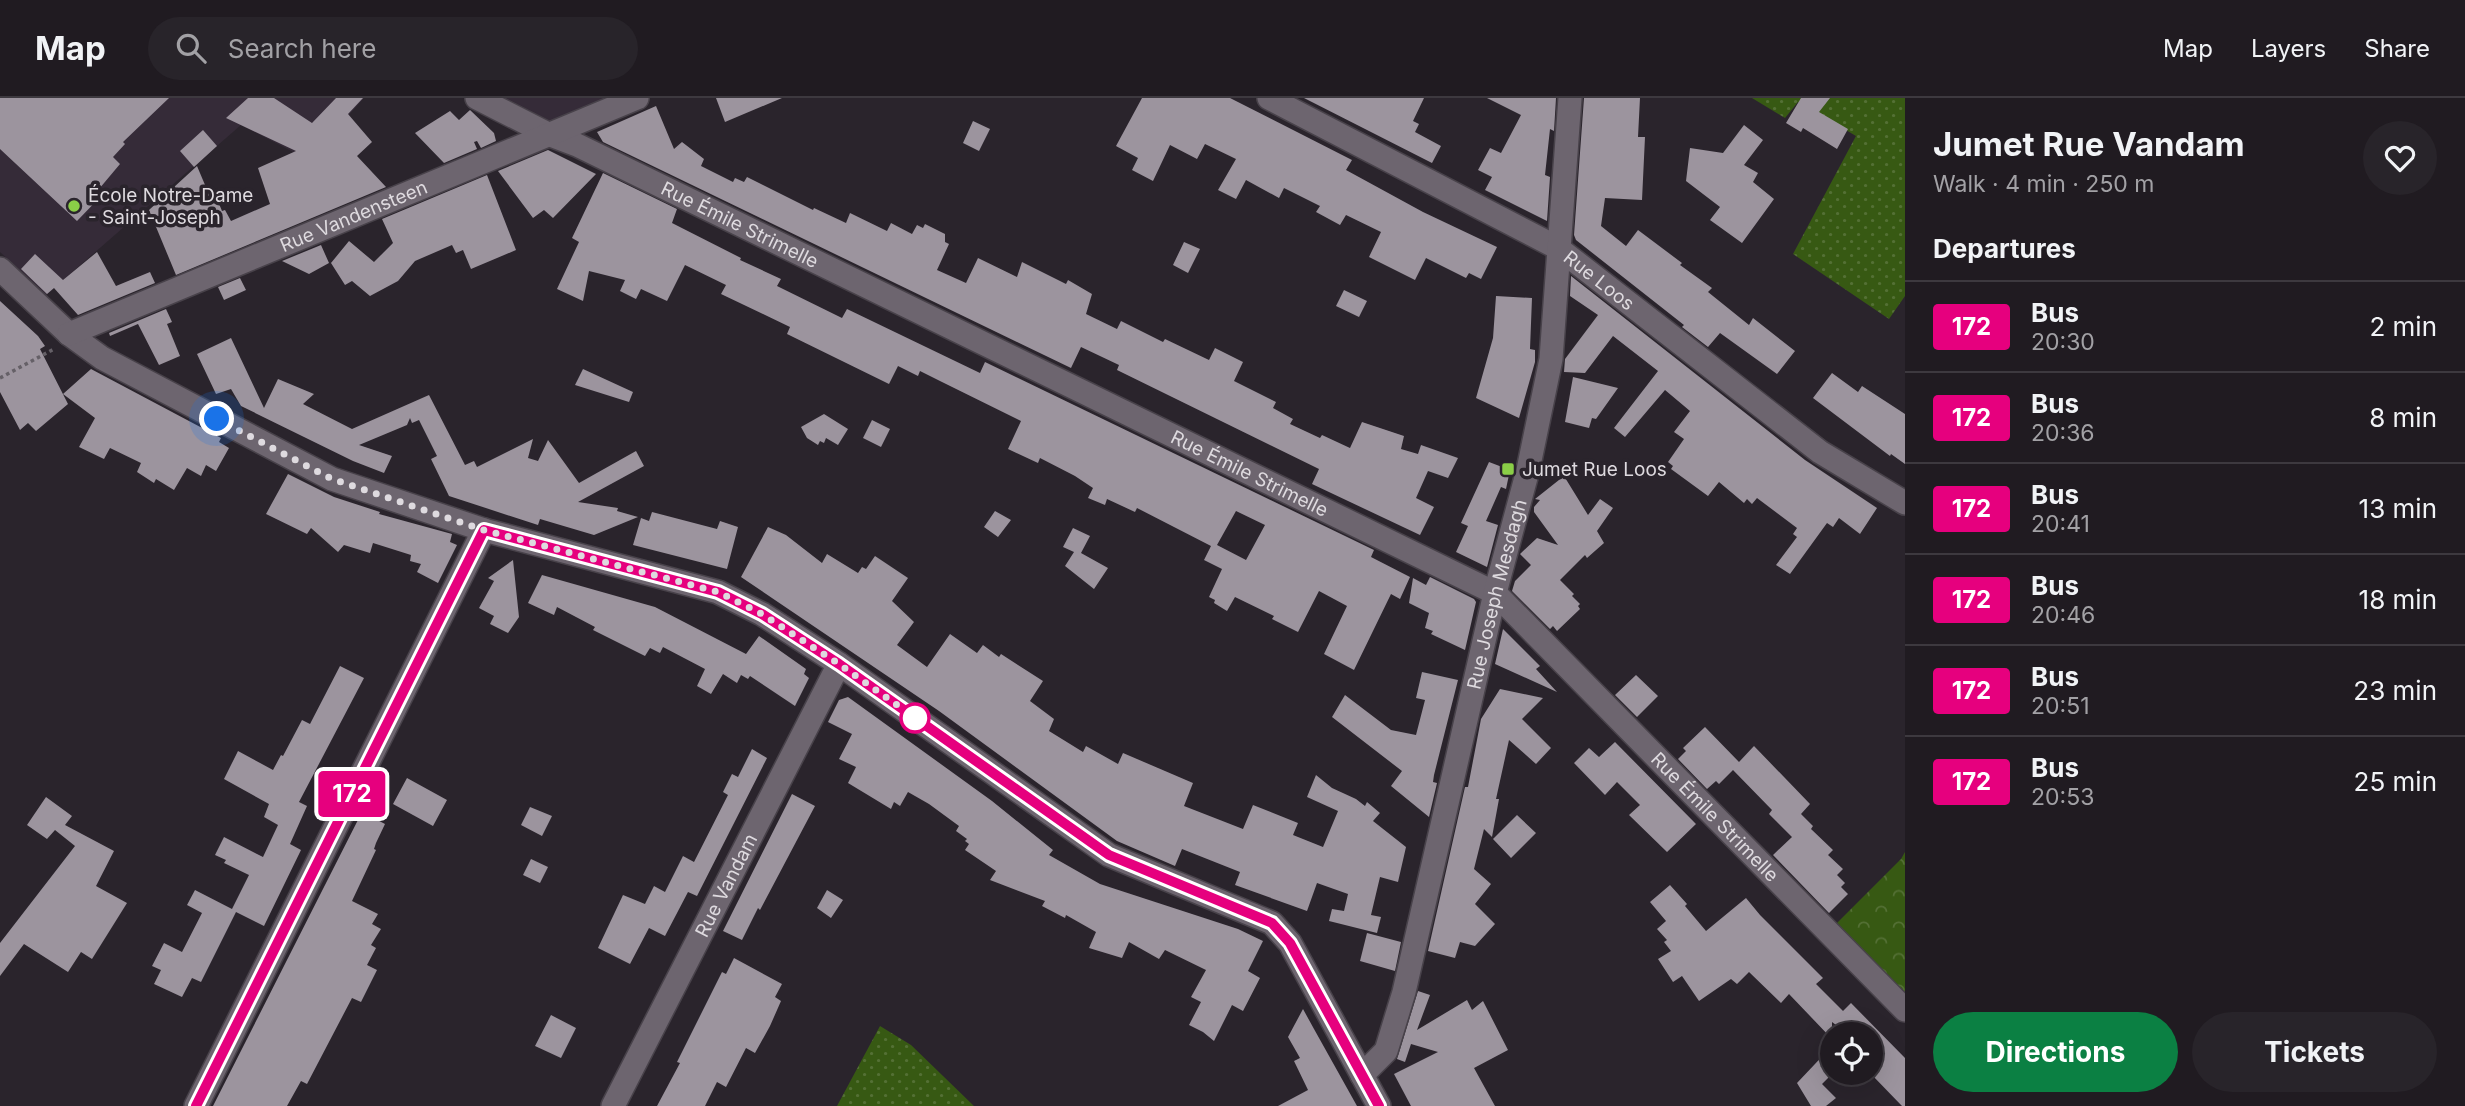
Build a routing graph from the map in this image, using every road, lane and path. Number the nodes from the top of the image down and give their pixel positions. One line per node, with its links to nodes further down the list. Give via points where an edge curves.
1 (477, 98): 5 (street, Rue Émile Strimelle)
2 (637, 98): 5 (street, Rue Vandensteen)
3 (1269, 98): 6 (street, Rue Loos)
4 (1570, 98): 6 (street, Rue Joseph Mesdagh)
5 (548, 134): 8 (street, Rue Vandensteen); 12 (street, Rue Émile Strimelle)
6 (1558, 248): 10 (street, Rue Loos, via 1820,452); 12 (street, Rue Joseph Mesdagh, via 1551,359)
7 (0, 269): 8 (street)
8 (69, 334): 9 (path, via 56,348); 11 (street, via 102,358 332,479)
9 (0, 378)
10 (1905, 503)
11 (484, 530): 13 (street, via 718,592 762,614); 16 (street)
12 (1496, 593): 14 (street, Rue Émile Strimelle); 15 (street, Rue Joseph Mesdagh, via 1404,992 1386,1051)
13 (839, 664): 15 (street, via 1109,855 1272,923 1290,943); 17 (street, Rue Vandam)
14 (1905, 1010)
15 (1362, 1075): 18 (street)
16 (196, 1106)
17 (613, 1106)
18 (1379, 1106)

